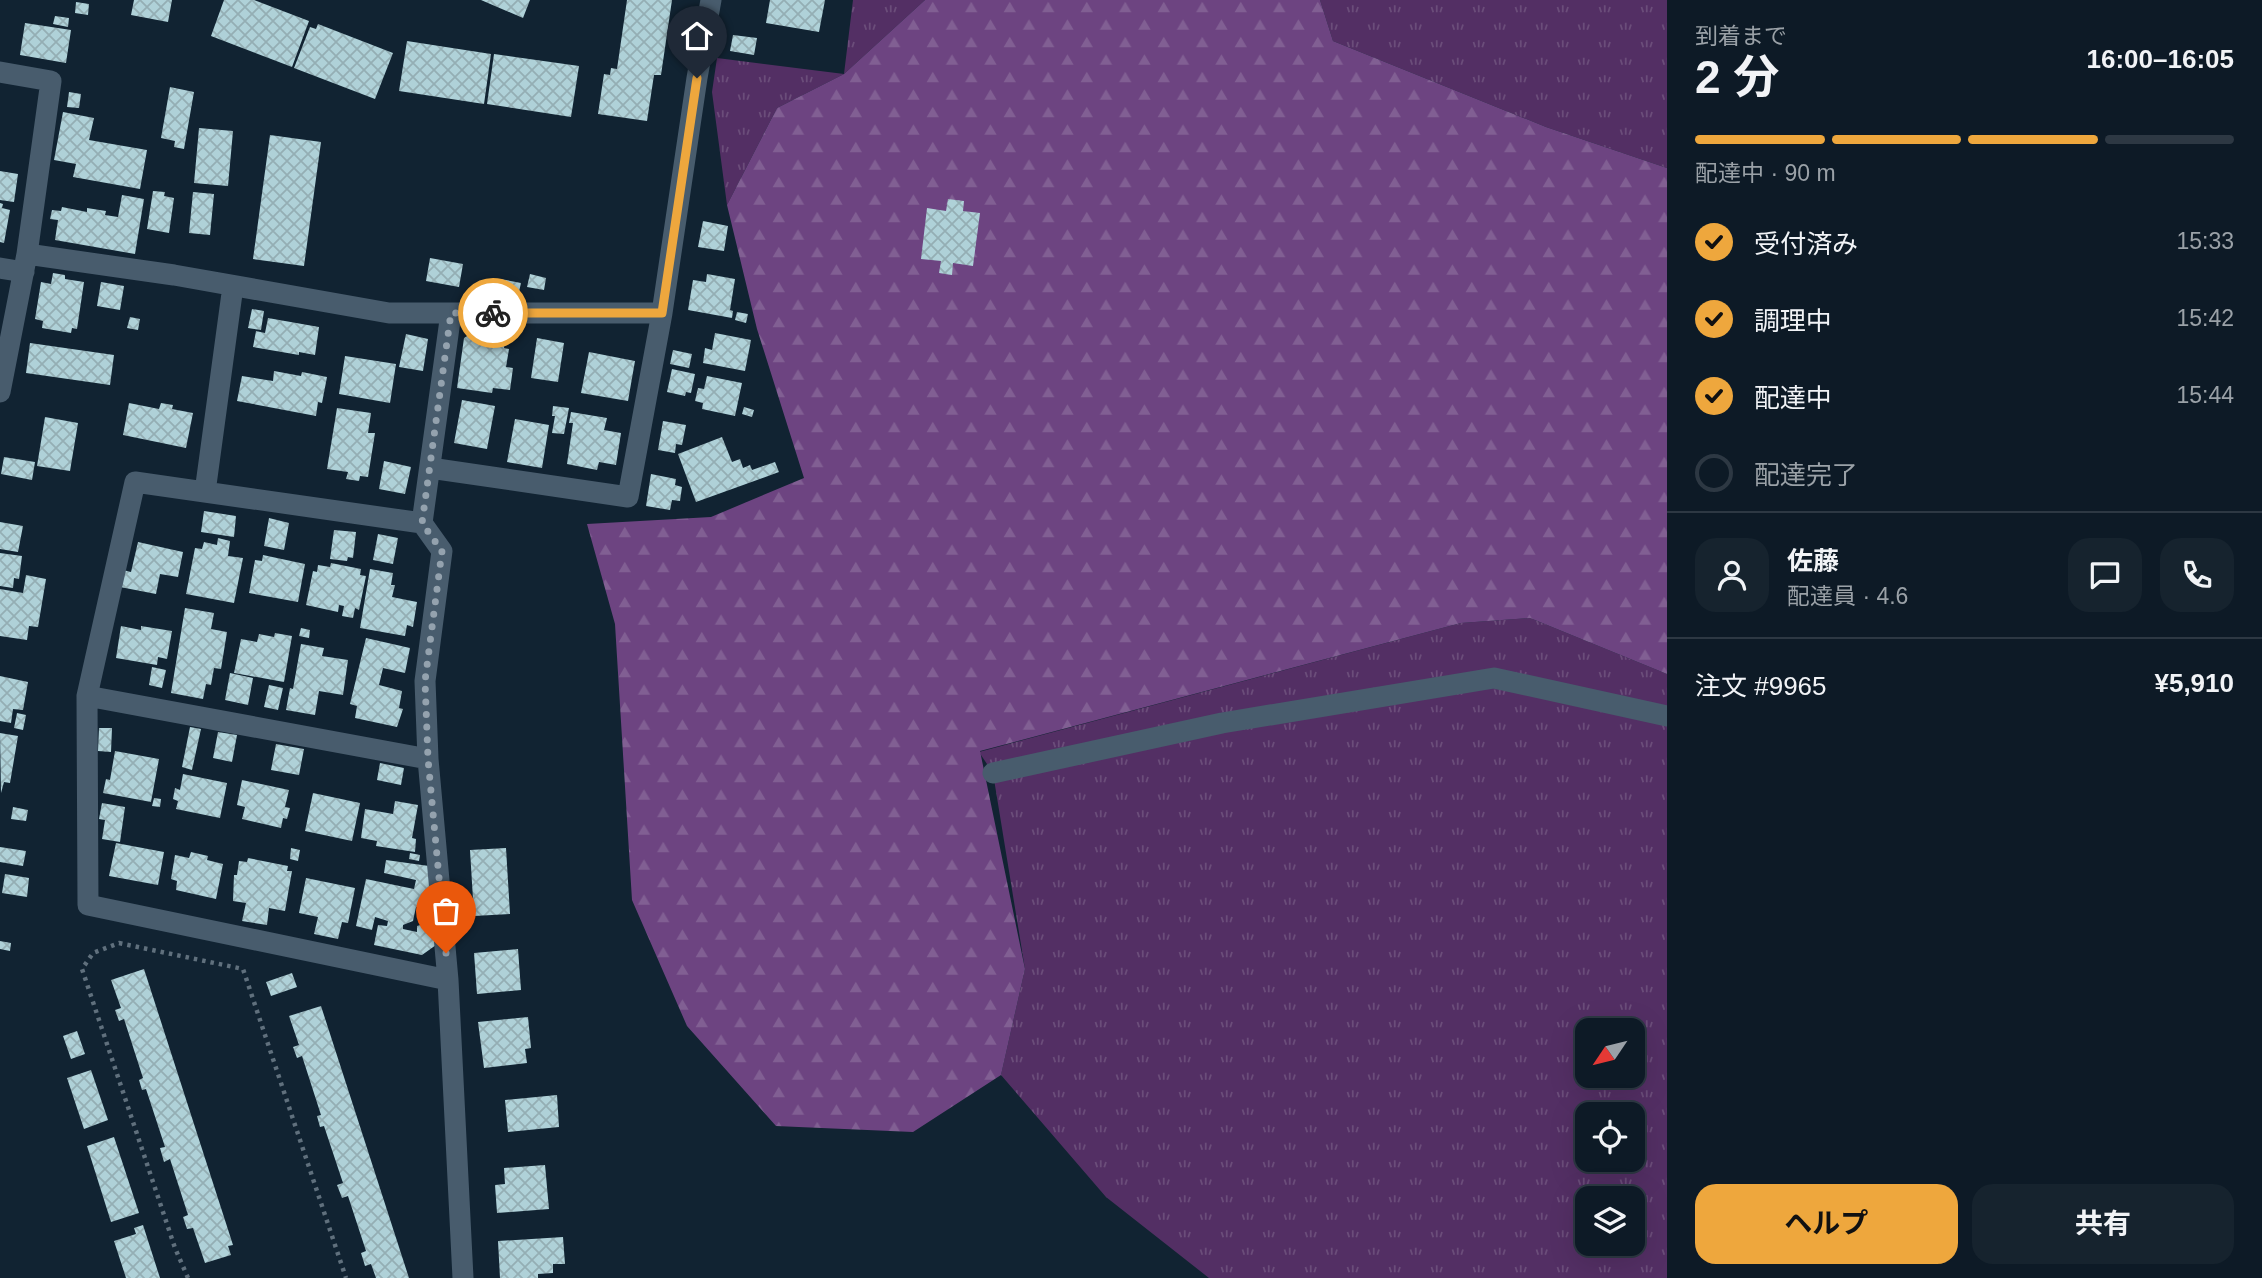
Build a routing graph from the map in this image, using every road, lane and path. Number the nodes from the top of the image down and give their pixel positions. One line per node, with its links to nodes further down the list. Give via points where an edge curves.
1 (711, 0): 7 (street)
2 (0, 72): 3 (street, via 51,80)
3 (25, 263): 4 (street); 5 (street); 8 (street)
4 (0, 268)
5 (233, 286): 6 (street, via 389,313); 10 (street)
6 (451, 313): 7 (street); 9 (street)
7 (662, 313): 9 (street, via 628,497)
8 (0, 392)
9 (430, 468): 11 (street)
10 (205, 492): 11 (street); 12 (street, via 135,482)
11 (422, 523): 14 (street, via 442,551 425,681)
12 (88, 696): 14 (street); 16 (street, via 88,905)
13 (1667, 716): 15 (street, via 1494,678 1222,723)
14 (428, 759): 16 (street)
15 (993, 773)
16 (448, 980): 19 (street)
17 (188, 1278): 18 (path, via 82,969 93,953 119,943 243,969)
18 (346, 1278)
19 (463, 1278)

